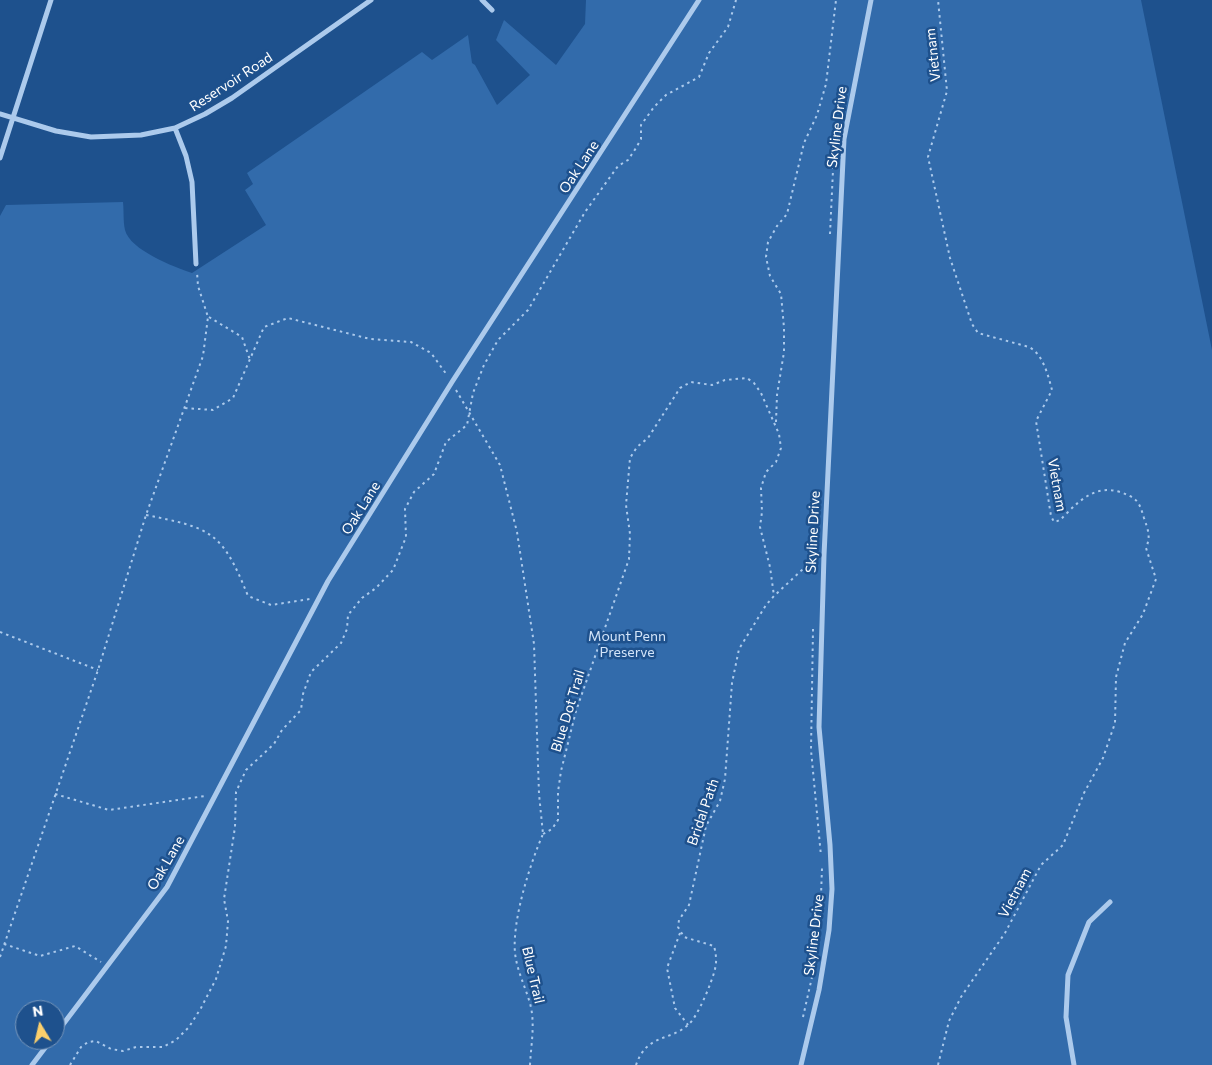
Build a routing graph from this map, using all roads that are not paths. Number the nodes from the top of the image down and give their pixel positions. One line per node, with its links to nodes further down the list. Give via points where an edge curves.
1 (51, 0): 8 (street)
2 (371, 0): 9 (street, Reservoir Road, via 226,102)
3 (482, 0): 6 (street)
4 (699, 0): 13 (street, Oak Lane, via 452,382 318,601 167,887)
5 (871, 0): 16 (street, Skyline Drive, via 844,139 824,555 819,727 832,889 819,990)
6 (492, 10)
7 (0, 114): 8 (street, Reservoir Road)
8 (11, 118): 9 (street, Reservoir Road, via 91,137 141,135); 10 (street)
9 (175, 128): 11 (street, via 192,182)
10 (0, 158)
11 (196, 264)
12 (1110, 902): 17 (street, via 1089,922 1068,975 1066,1017)
13 (65, 1022)
14 (43, 1050): 15 (street)
15 (32, 1065)
16 (801, 1065)
17 (1074, 1065)

